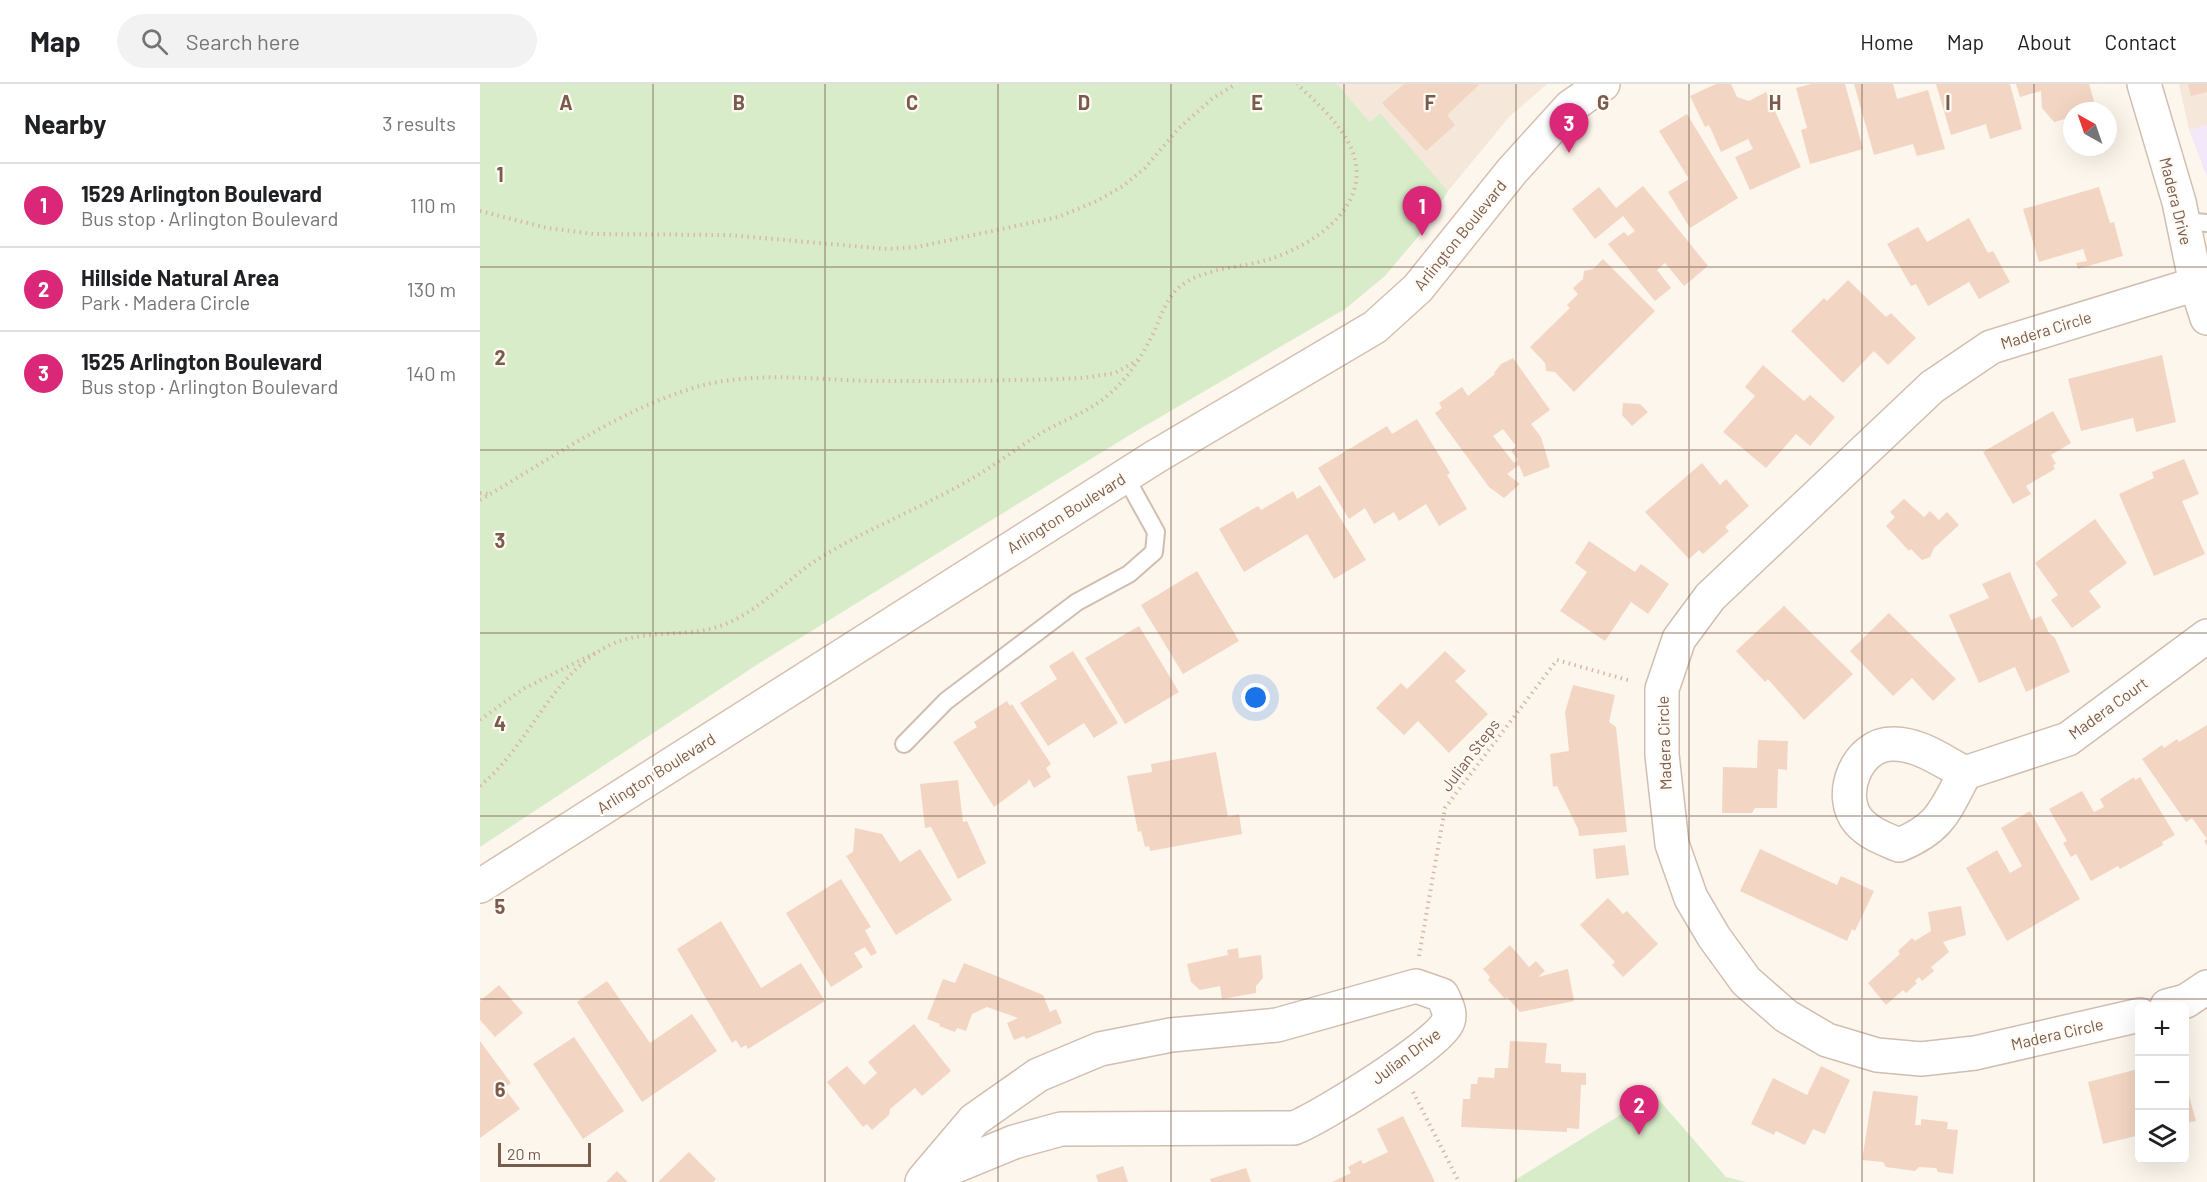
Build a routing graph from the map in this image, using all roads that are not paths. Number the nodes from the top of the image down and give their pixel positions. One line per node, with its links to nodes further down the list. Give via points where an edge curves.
1 (1603, 84): 6 (street, Arlington Boulevard, via 1570,107 1512,171 1418,288 1375,327)
2 (2144, 84): 3 (street, Madera Drive)
3 (2195, 222): 4 (street, Madera Drive)
4 (2196, 284): 5 (street, Madera Drive); 13 (street, Madera Circle, via 1991,347 1932,387 1710,597 1679,639 1662,689 1662,755 1672,844 1691,898 1746,981 1786,1016 1827,1040 1876,1054 1921,1059 1975,1053)
5 (2207, 318)
6 (1125, 476): 8 (lane, via 1156,532 1154,552 1129,574 1077,602 946,701); 10 (street, Arlington Boulevard)
7 (2207, 636): 9 (street, Madera Court, via 2068,739)
8 (904, 744)
9 (1965, 773)
10 (480, 886)
11 (2207, 987): 12 (street)
12 (2182, 1002)
13 (2135, 1016)
14 (923, 1180): 14 (street, Julian Drive, via 1014,1142 1061,1129 1294,1128 1315,1119 1428,1043 1447,1024 1449,1011 1442,995 1416,986 1277,1025 1171,1035 1100,1048 1038,1075 974,1119)

